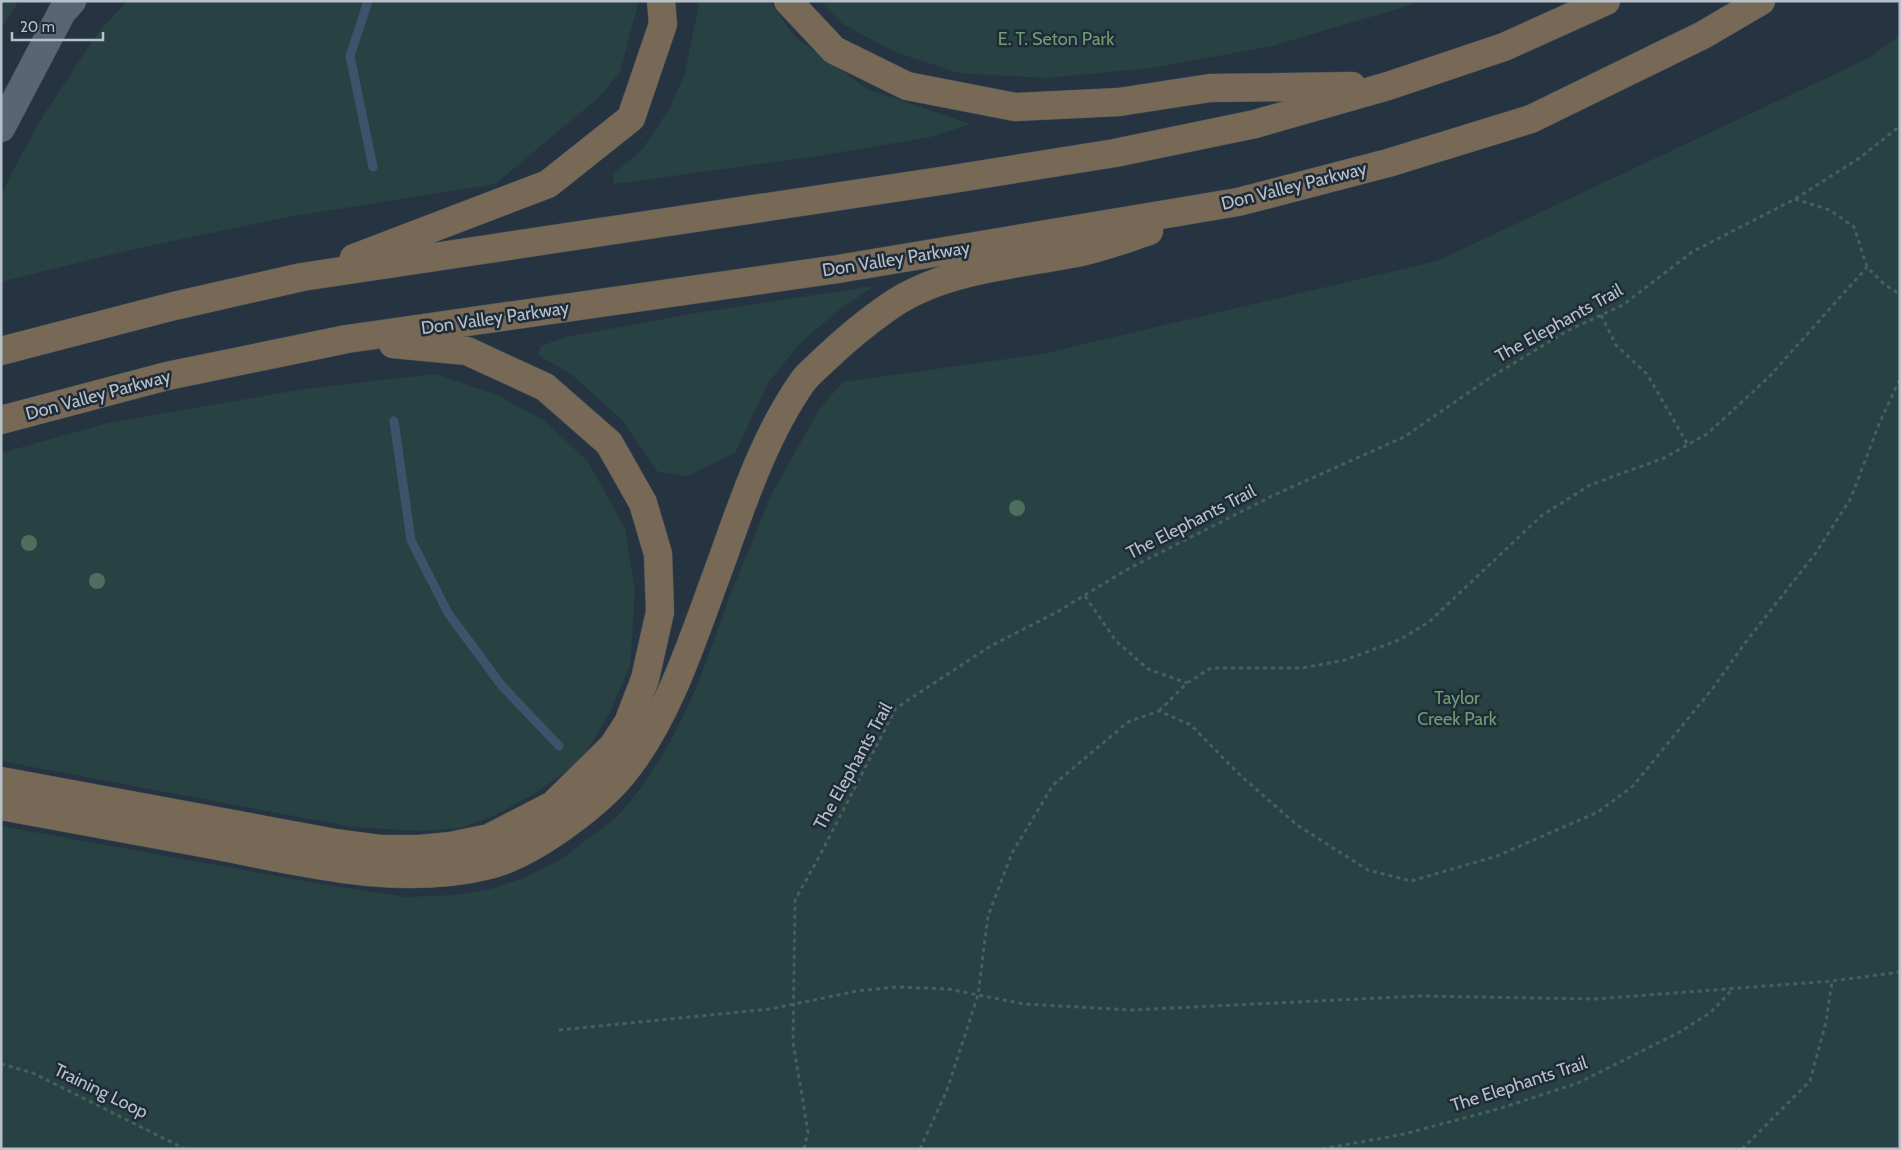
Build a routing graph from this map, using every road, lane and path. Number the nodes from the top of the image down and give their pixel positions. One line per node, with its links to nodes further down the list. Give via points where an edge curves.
1 (72, 1): 8 (main road, via 62,12)
2 (661, 1): 12 (highway, via 663,24 631,118 548,184)
3 (788, 1): 6 (highway, via 834,50 907,86 1015,106 1119,102 1210,88)
4 (1606, 1): 6 (highway, via 1504,47)
5 (1761, 1): 10 (highway, Don Valley Parkway, via 1703,35 1531,119 1388,163)
6 (1388, 86): 12 (highway, via 1255,124 1115,153)
7 (1900, 126): 9 (path, The Elephants Trail, via 1861,157)
8 (1, 128)
9 (1795, 199): 11 (path, via 1830,210 1854,227); 14 (path, The Elephants Trail, via 1692,252 1623,305)
10 (1238, 202): 15 (highway, Don Valley Parkway, via 838,269); 24 (highway, via 1090,250 939,281 891,305 846,338 805,378 772,430 680,670 652,730 629,766 603,795 528,849 488,866 434,874 388,874 316,864)
11 (1867, 267): 13 (path, via 1884,285); 19 (path, via 1768,376 1707,434)
12 (302, 277): 16 (highway)
13 (1900, 294)
14 (1601, 315): 19 (path, via 1616,345 1647,374); 20 (path, The Elephants Trail, via 1567,331 1499,372 1404,436 1274,495 1126,570)
15 (347, 340): 18 (highway, Don Valley Parkway, via 167,376); 23 (highway, via 467,350 545,387 609,444 644,503 658,554 660,612 646,679 628,723 613,746 553,805 489,838 420,849 380,850 335,843)
16 (1, 351)
17 (1900, 379): 22 (path, via 1851,498 1814,554 1713,688 1633,786 1598,812 1497,856 1411,881 1368,870 1297,825 1240,776 1191,725)
18 (1, 420)
19 (1688, 445): 21 (path, via 1664,458 1590,485 1541,516 1429,622 1400,640 1345,660 1302,668 1211,668)
20 (1085, 596): 21 (path, via 1116,641 1148,669); 29 (path, The Elephants Trail, via 989,647 896,708 795,900)
21 (1187, 683): 22 (path)
22 (1158, 711): 28 (path, via 1128,722 1053,785 1012,853 988,916)
23 (1, 780)
24 (1, 806)
25 (1900, 972): 26 (path)
26 (1832, 981): 27 (path); 36 (path, via 1826,1022 1810,1082)
27 (1733, 990): 28 (path, via 1595,1000 1421,996 1131,1010 1024,1004); 35 (path, The Elephants Trail, via 1710,1013 1678,1033 1578,1083 1498,1109 1400,1135)
28 (978, 995): 29 (path, via 948,989 897,988 857,991); 34 (path, via 947,1090)
29 (793, 1005): 30 (path); 33 (path, The Elephants Trail, via 793,1042 808,1132)
30 (559, 1030)
31 (1, 1064): 32 (path, Training Loop, via 33,1073)
32 (186, 1149)
33 (804, 1149)
34 (920, 1149)
35 (1322, 1149)
36 (1742, 1149)

